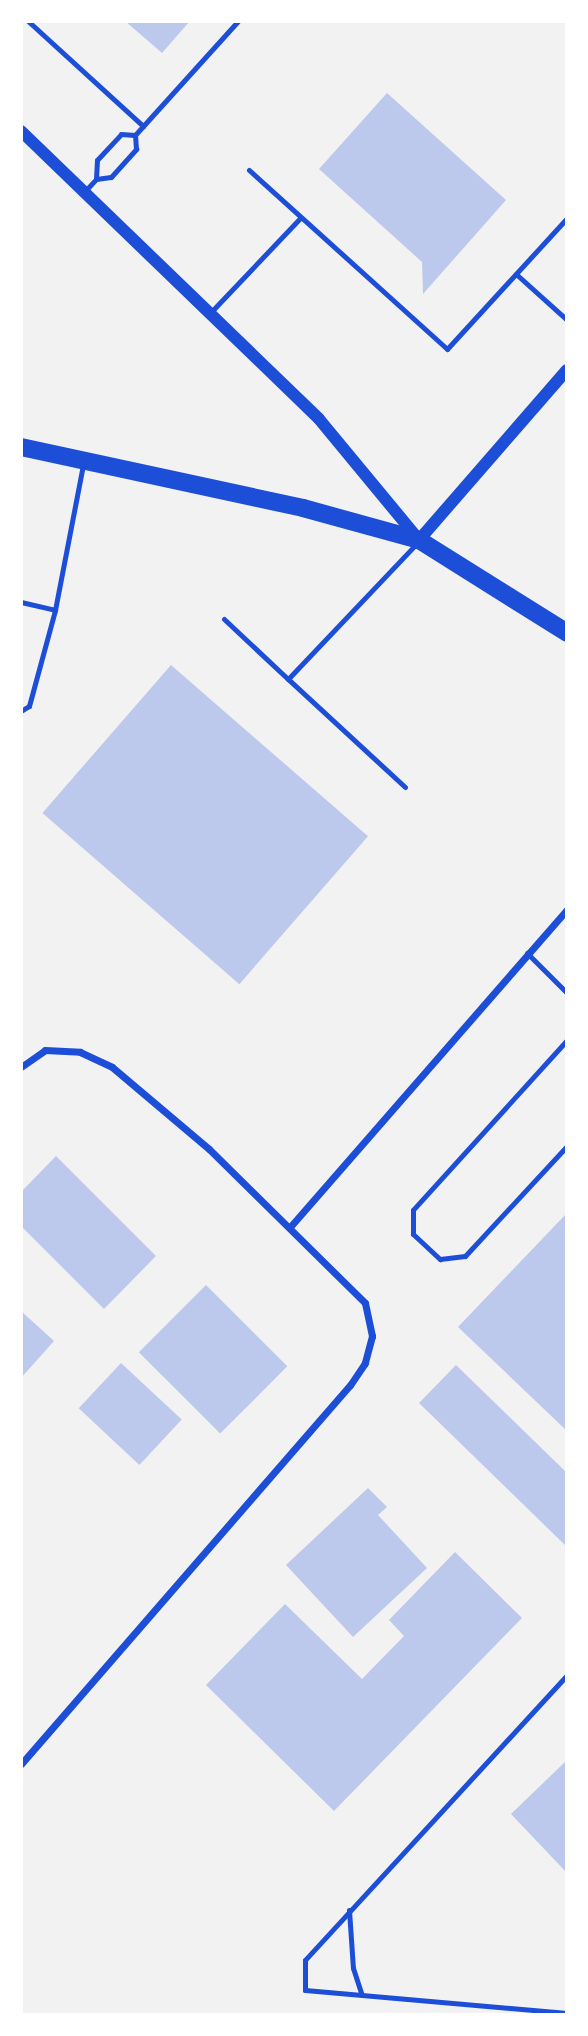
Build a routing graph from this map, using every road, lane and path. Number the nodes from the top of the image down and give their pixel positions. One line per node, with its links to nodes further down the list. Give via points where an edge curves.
1 (28, 21): 3 (lane)
2 (238, 21): 3 (lane)
3 (143, 126): 5 (lane)
4 (21, 131): 8 (street)
5 (135, 135): 7 (lane, via 136,149 111,177); 7 (lane, via 121,134 97,160)
6 (249, 170): 9 (lane)
7 (96, 180): 8 (lane)
8 (84, 192): 12 (street)
9 (300, 218): 11 (lane, via 447,349); 12 (lane)
10 (567, 218): 11 (lane)
11 (516, 274): 13 (lane)
12 (210, 313): 17 (street, via 319,419)
13 (567, 320)
14 (567, 370): 17 (street)
15 (21, 447): 16 (main road)
16 (84, 461): 17 (main road, via 303,508); 19 (lane)
17 (419, 541): 21 (main road); 22 (lane)
18 (21, 602): 19 (lane)
19 (55, 610): 23 (lane, via 29,706)
20 (224, 619): 22 (lane)
21 (566, 630)
22 (288, 679): 24 (lane)
23 (21, 711)
24 (405, 787)
25 (567, 909): 26 (street)
26 (527, 953): 27 (lane); 31 (street)
27 (567, 993)
28 (567, 1041): 30 (lane, via 413,1210 413,1234 440,1259 465,1256)
29 (21, 1067): 31 (street, via 45,1050 80,1052 112,1068 209,1149)
30 (567, 1146)
31 (290, 1227): 33 (street, via 365,1303 372,1336 365,1363)
32 (567, 1675): 34 (lane)
33 (21, 1765)
34 (349, 1910): 35 (lane, via 352,1968); 35 (lane, via 305,1960 304,1990)
35 (362, 1995): 36 (lane)
36 (567, 2013)

